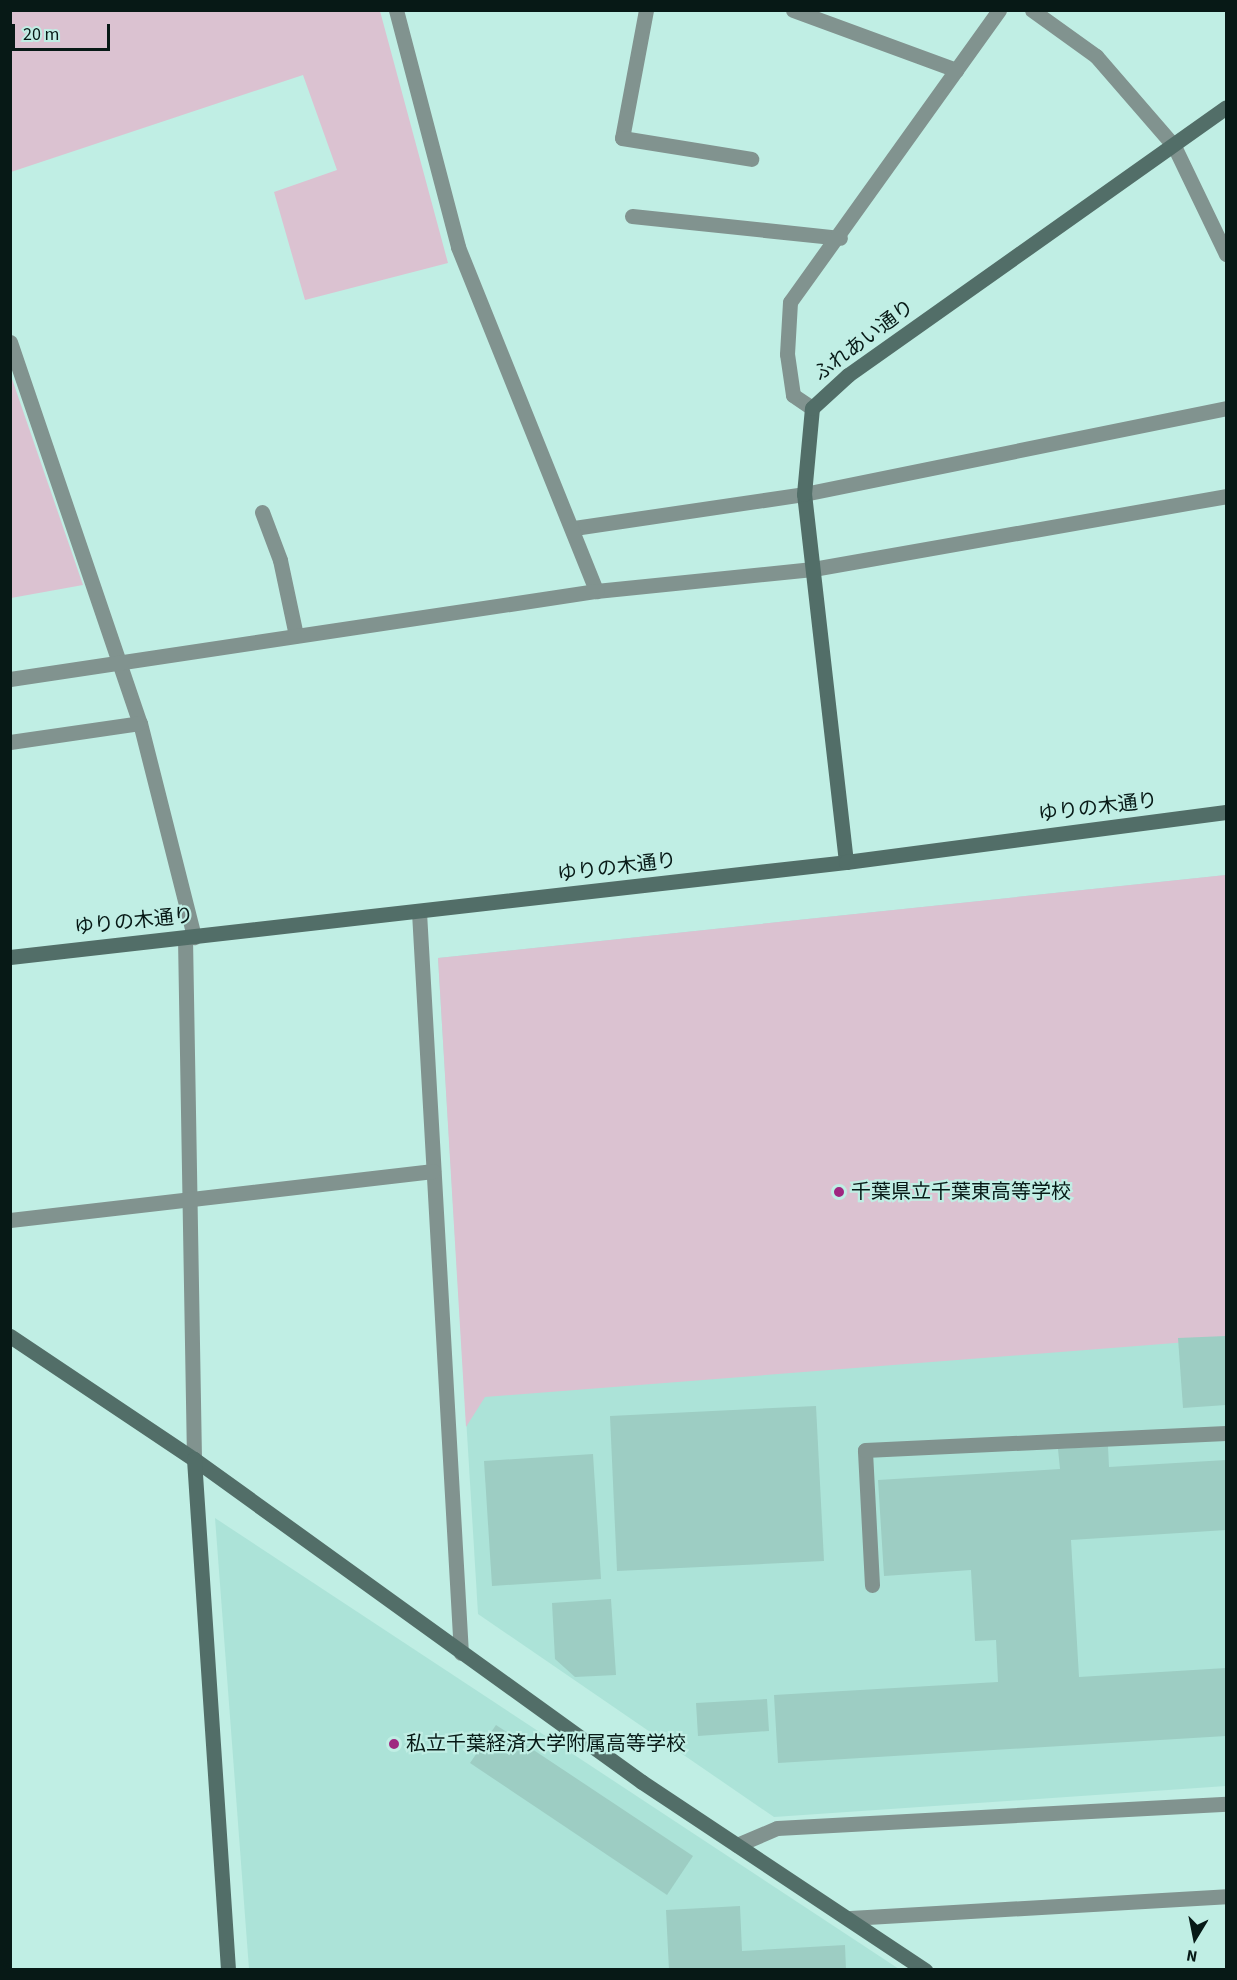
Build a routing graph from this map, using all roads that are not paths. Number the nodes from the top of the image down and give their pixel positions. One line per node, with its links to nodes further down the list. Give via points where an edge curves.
1 (396, 10): 19 (street, via 458,247)
2 (646, 10): 9 (street, via 622,138)
3 (793, 10): 6 (street)
4 (999, 10): 6 (street)
5 (1032, 10): 8 (street, via 1096,56)
6 (956, 70): 11 (street)
7 (1227, 107): 8 (street, ふれあい通り)
8 (1174, 147): 12 (street); 14 (street, ふれあい通り, via 848,375)
9 (751, 159)
10 (632, 216): 11 (street)
11 (840, 238): 14 (street, via 790,302 787,354 793,394)
12 (1227, 254)
13 (10, 342): 23 (street)
14 (812, 408): 16 (street, ふれあい通り)
15 (1227, 408): 16 (street)
16 (804, 494): 19 (street); 20 (street, ふれあい通り)
17 (1227, 496): 20 (street)
18 (262, 512): 22 (street, via 280,560)
19 (574, 528): 21 (street)
20 (813, 569): 21 (street); 28 (street, ふれあい通り)
21 (596, 591): 22 (street)
22 (296, 635): 23 (street)
23 (122, 664): 24 (street); 25 (street)
24 (10, 679)
25 (140, 723): 26 (street); 30 (street)
26 (10, 742)
27 (1227, 812): 28 (street, ゆりの木通り)
28 (846, 862): 29 (street, ゆりの木通り)
29 (418, 912): 30 (street, ゆりの木通り); 32 (street)
30 (190, 937): 31 (street, ゆりの木通り); 33 (street)
31 (10, 957)
32 (433, 1171): 33 (street); 39 (street)
33 (189, 1202): 34 (street); 37 (street)
34 (10, 1221)
35 (10, 1336): 37 (street)
36 (1227, 1433): 38 (street, via 865,1450)
37 (194, 1459): 39 (street); 44 (street)
38 (872, 1586)
39 (460, 1653): 41 (street)
40 (1227, 1803): 41 (street, via 777,1828)
41 (737, 1845): 43 (street)
42 (1227, 1896): 43 (street)
43 (850, 1918): 45 (street)
44 (228, 1970)
45 (925, 1970)

